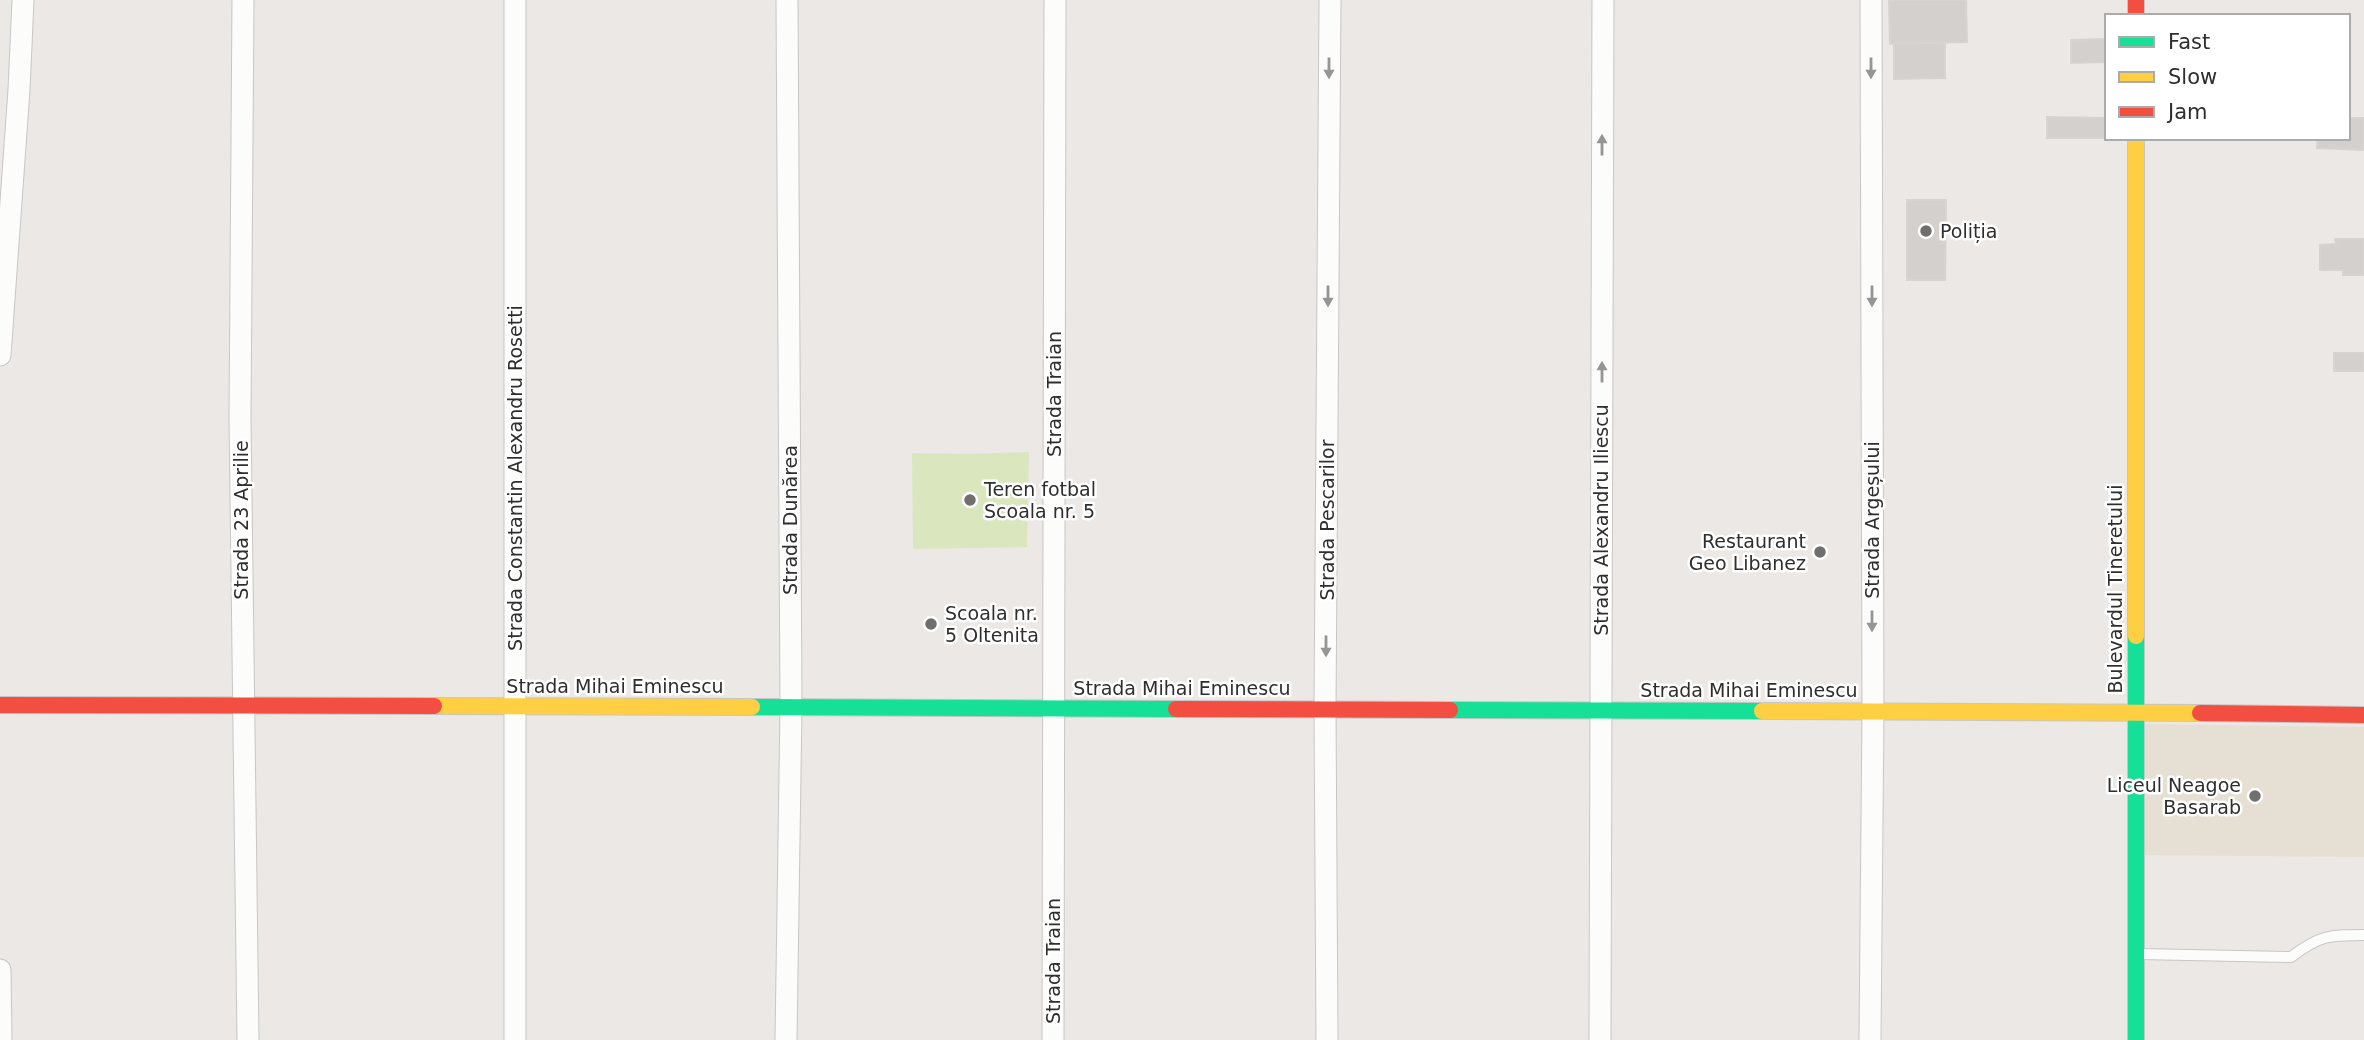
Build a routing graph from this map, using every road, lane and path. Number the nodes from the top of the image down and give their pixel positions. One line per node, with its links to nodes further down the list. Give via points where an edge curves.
1 (23, 0): 10 (street)
2 (243, 0): 12 (street, Strada 23 Aprilie)
3 (515, 0): 13 (street, Strada Constantin Alexandru Rosetti)
4 (787, 0): 14 (street, Strada Dunărea)
5 (1055, 0): 15 (street, Strada Traian)
6 (1330, 0): 16 (street, Strada Pescarilor, one-way to 16)
7 (1603, 0): 17 (street, Strada Alexandru Iliescu, one-way to 7)
8 (1871, 0): 18 (street, Strada Argeșului, one-way to 18)
9 (2136, 140): 19 (street, Bulevardul Tineretului)
10 (0, 355)
11 (0, 705): 12 (street, Strada Mihai Eminescu)
12 (242, 705): 13 (street, Strada Mihai Eminescu); 25 (street, Strada 23 Aprilie)
13 (516, 706): 14 (street, Strada Mihai Eminescu); 26 (street, Strada Constantin Alexandru Rosetti)
14 (791, 707): 15 (street, Strada Mihai Eminescu); 27 (street, Strada Dunărea)
15 (1054, 708): 16 (street, Strada Mihai Eminescu); 28 (street, Strada Traian)
16 (1325, 709): 17 (street, Strada Mihai Eminescu); 29 (street, Strada Pescarilor)
17 (1601, 710): 18 (street, Strada Mihai Eminescu); 30 (street, Strada Alexandru Iliescu)
18 (1872, 711): 19 (street, Strada Mihai Eminescu); 31 (street, Strada Argeșului)
19 (2136, 712): 20 (street, Strada Mihai Eminescu); 22 (street, Bulevardul Tineretului)
20 (2364, 715)
21 (2364, 935): 22 (lane, via 2330,935 2310,942 2291,957)
22 (2136, 954): 32 (street, Bulevardul Tineretului)
23 (0, 970): 24 (street)
24 (1, 1040)
25 (248, 1040)
26 (515, 1040)
27 (786, 1040)
28 (1053, 1040)
29 (1327, 1040)
30 (1600, 1040)
31 (1870, 1040)
32 (2136, 1040)

